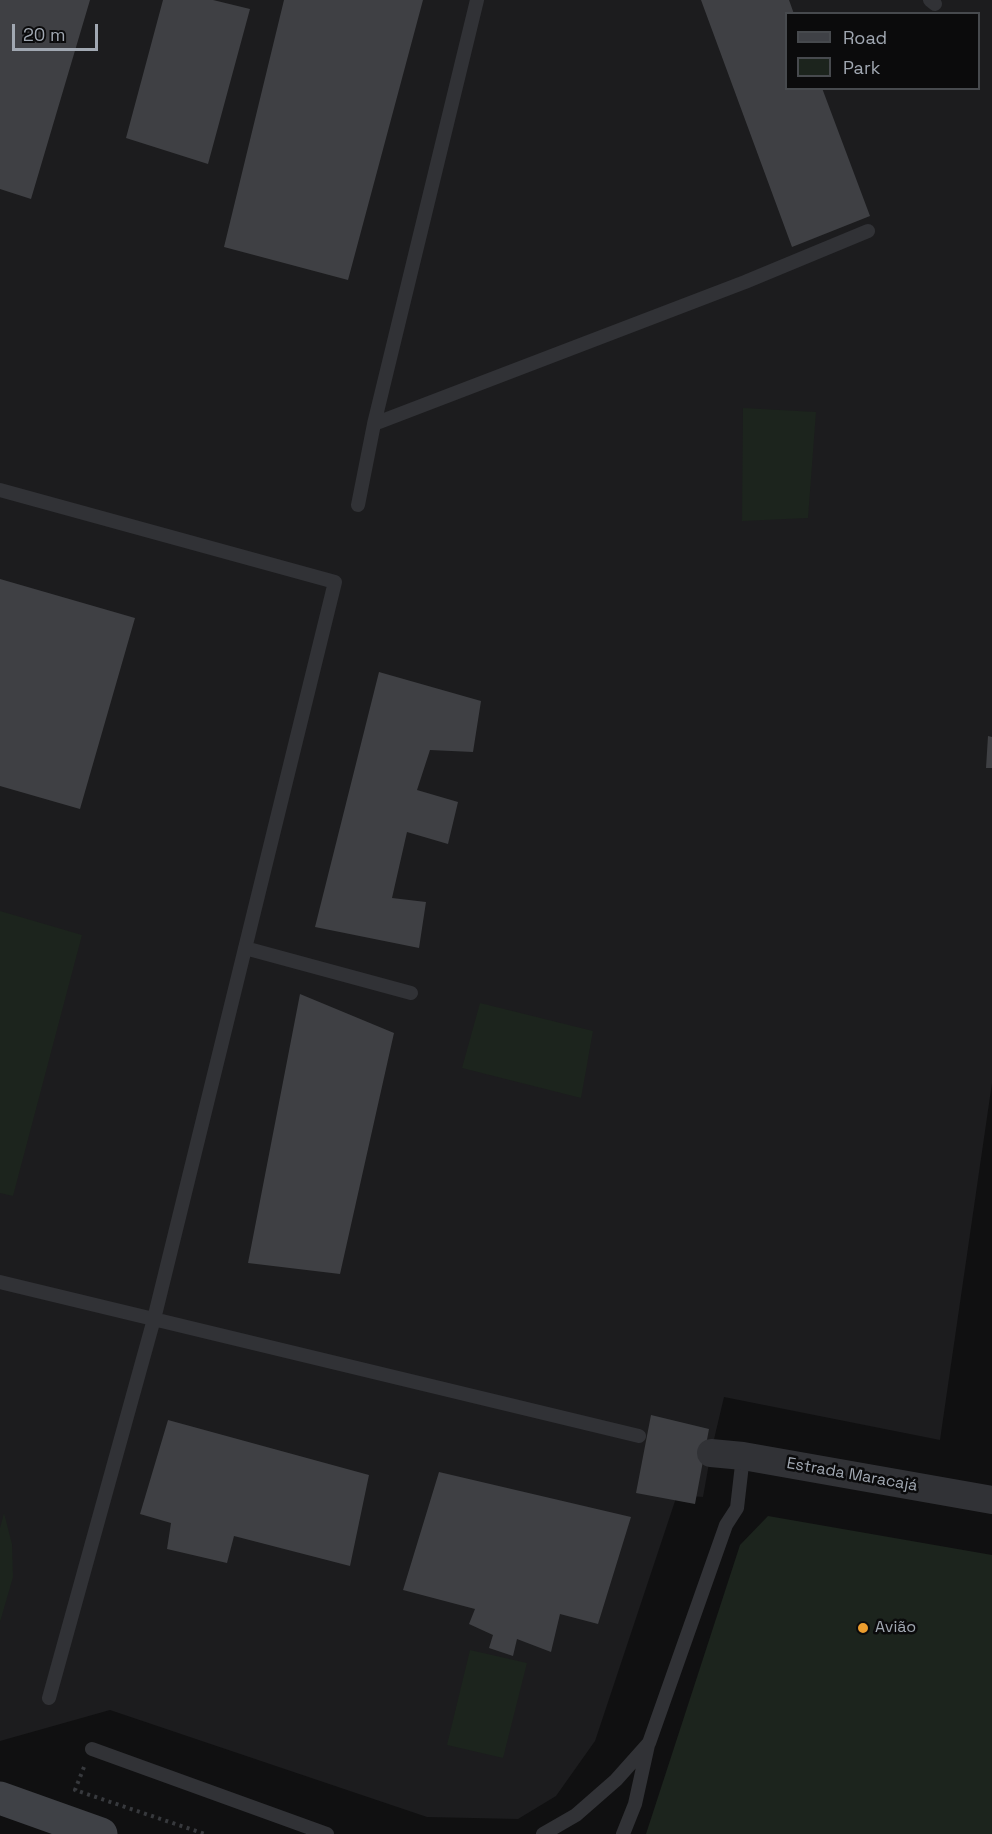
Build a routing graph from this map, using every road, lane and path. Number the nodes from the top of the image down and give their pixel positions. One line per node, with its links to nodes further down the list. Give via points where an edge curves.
1 (477, 0): 3 (lane)
2 (868, 231): 3 (lane)
3 (374, 424): 5 (lane)
4 (0, 490): 6 (lane, via 335,582)
5 (358, 505)
6 (245, 948): 7 (lane); 9 (lane)
7 (411, 993)
8 (0, 1282): 9 (lane)
9 (154, 1319): 10 (lane); 14 (lane)
10 (639, 1436)
11 (709, 1452): 12 (street, Estrada Maracajá)
12 (743, 1456): 13 (street, Estrada Maracajá); 15 (lane, via 737,1508 726,1525)
13 (992, 1500)
14 (49, 1698)
15 (649, 1743): 21 (lane, via 616,1780 576,1815); 22 (lane, via 635,1804)
16 (92, 1749): 19 (path, via 75,1790); 20 (lane)
17 (0, 1797): 18 (main road)
18 (101, 1834)
19 (205, 1834)
20 (327, 1834)
21 (543, 1834)
22 (623, 1834)

